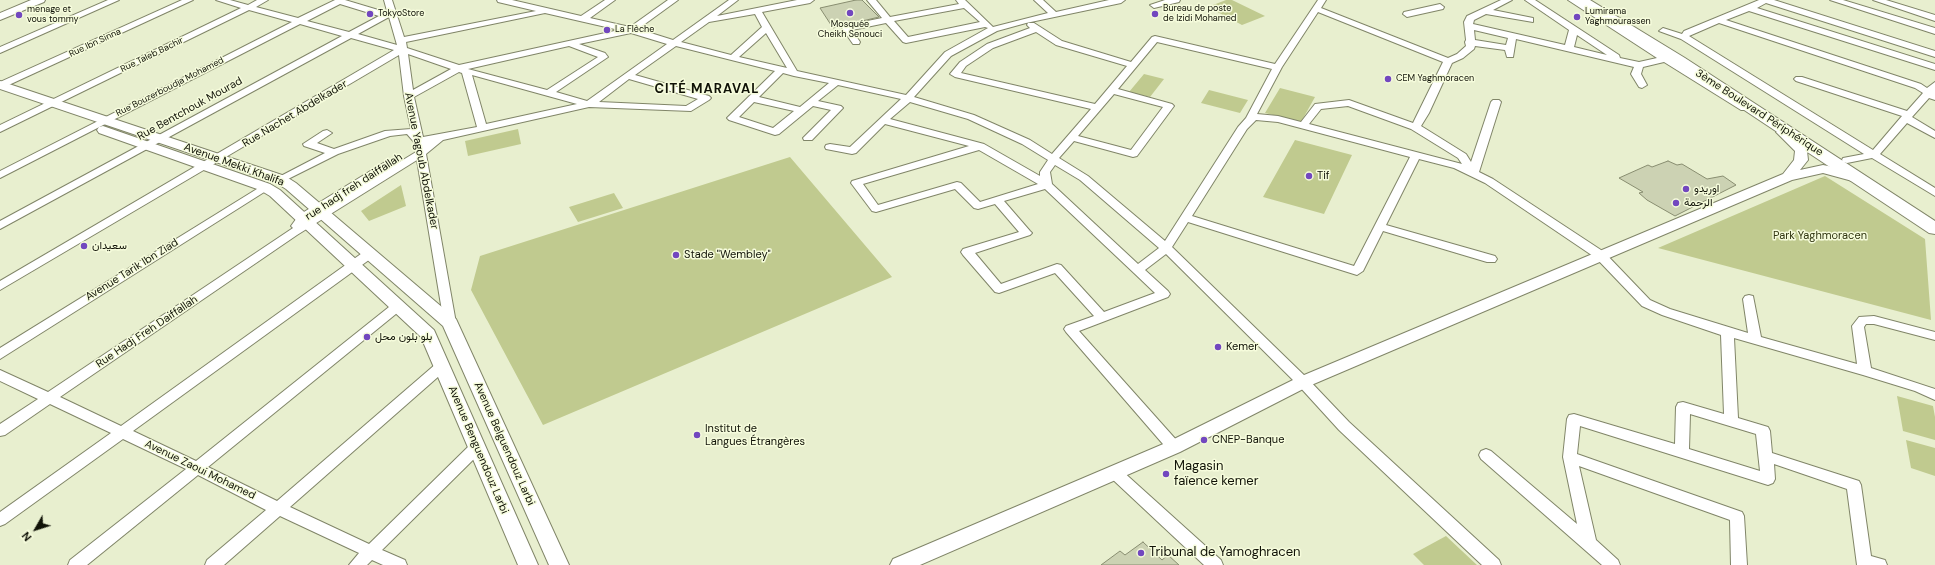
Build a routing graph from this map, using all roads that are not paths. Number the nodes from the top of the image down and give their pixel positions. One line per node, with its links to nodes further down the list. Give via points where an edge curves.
1 (40, 0): 39 (main road)
2 (116, 0): 66 (street)
3 (189, 0): 84 (street, Rue Ibn Sinna)
4 (220, 0): 30 (street)
5 (264, 0): 30 (street, Rue Taleb Bachir)
6 (321, 0): 25 (street)
7 (388, 0): 36 (street, Avenue Yagoub Abdelkader)
8 (501, 0): 34 (street)
9 (611, 0): 42 (street)
10 (674, 0): 54 (street)
11 (734, 0): 43 (street)
12 (810, 0): 33 (street)
13 (871, 0): 41 (street)
14 (1038, 0): 37 (street)
15 (1176, 0): 29 (street)
16 (1322, 0): 32 (street)
17 (1432, 0): 38 (street, via 1440,7)
18 (1508, 0): 35 (street)
19 (1572, 0): 69 (street)
20 (1581, 0): 98 (highway, 3ème Boulevard Périphérique)
21 (1593, 0): 122 (highway, 3ème Boulevard Périphérique)
22 (1766, 0): 31 (street); 67 (street)
23 (1834, 0): 55 (street)
24 (1877, 0): 40 (street)
25 (338, 1): 36 (street); 44 (street, Rue Bouzerboudja Mohamed)
26 (1114, 1): 37 (street)
27 (963, 2): 41 (street); 47 (street)
28 (1532, 2): 52 (street); 53 (street)
29 (1154, 5)
30 (249, 7): 44 (street); 92 (street, Rue Taleb Bachir)
31 (1749, 8): 46 (street); 75 (street)
32 (1317, 9): 70 (street); 74 (street)
33 (757, 10): 43 (street); 49 (street)
34 (545, 11): 42 (street); 63 (street)
35 (1486, 11): 48 (street, via 1470,18); 52 (street)
36 (389, 14): 57 (street, Rue Bentchouk Mourad); 63 (street, Avenue Yagoub Abdelkader)
37 (1053, 14): 45 (street)
38 (1407, 14)
39 (0, 16)
40 (1935, 18)
41 (888, 19): 47 (street, via 906,40); 60 (street, via 846,28)
42 (582, 20): 54 (street)
43 (706, 20): 62 (street)
44 (299, 21): 57 (street); 101 (street, Rue Bouzerboudja Mohamed)
45 (1025, 21): 50 (street); 51 (street)
46 (1720, 21): 59 (street, via 1687,33); 87 (street, via 1918,86)
47 (985, 24): 50 (street)
48 (1469, 26): 58 (street); 61 (street)
49 (767, 27): 68 (street); 78 (street)
50 (994, 29): 90 (street, via 948,54)
51 (1037, 29): 72 (street, via 1059,43); 95 (street, via 990,46 963,64 955,74)
52 (1526, 29): 58 (street); 65 (street)
53 (1574, 29): 65 (street); 71 (street)
54 (631, 30): 62 (street); 64 (street)
55 (1935, 31)
56 (1663, 32): 59 (street)
57 (350, 35): 63 (street); 112 (street, Rue Bentchouk Mourad)
58 (1513, 36): 61 (street, via 1510,51)
59 (1684, 37): 119 (street)
60 (856, 42)
61 (1469, 42): 70 (street, via 1471,47 1467,52)
62 (674, 43): 68 (street); 79 (street)
63 (402, 44): 76 (street); 88 (street, Avenue Yagoub Abdelkader); 121 (street, Rue Nachet Abdelkader)
64 (569, 44): 76 (street); 86 (street, via 603,57)
65 (1569, 49): 71 (street)
66 (0, 50)
67 (1935, 54)
68 (732, 58): 77 (street)
69 (1664, 58): 73 (street); 98 (street, via 1739,106)
70 (1448, 61): 105 (street)
71 (1623, 62): 73 (street)
72 (1132, 65): 74 (street, via 1155,39); 85 (street)
73 (1639, 65): 82 (street, via 1636,74)
74 (1277, 67): 100 (street)
75 (1935, 67)
76 (462, 69): 86 (street); 88 (street); 106 (street)
77 (781, 70): 78 (street); 89 (street)
78 (794, 73): 81 (street)
79 (628, 76): 94 (street); 94 (street, via 706,98 688,108)
80 (1799, 79): 99 (street)
81 (835, 82): 90 (street); 93 (street)
82 (1642, 85)
83 (1935, 85): 87 (street)
84 (0, 88): 92 (main road, Avenue Mekki Khalifa); 96 (main road, Avenue Mekki Khalifa)
85 (1110, 90): 95 (street); 110 (street, via 1169,106 1132,154)
86 (549, 93): 94 (street)
87 (1932, 95): 99 (street)
88 (409, 96): 114 (street, Avenue Yagoub Abdelkader)
89 (751, 98): 97 (street); 97 (street, via 732,118 775,132)
90 (908, 98): 102 (street); 120 (street, via 978,120)
91 (1496, 102): 124 (street)
92 (53, 103): 96 (street, Rue Taleb Bachir); 101 (main road, Avenue Mekki Khalifa)
93 (811, 103): 97 (street); 111 (street, via 838,108)
94 (589, 104): 106 (street)
95 (1096, 107): 110 (street)
96 (40, 109): 104 (main road, Avenue Mekki Khalifa); 107 (street, Rue Taleb Bachir)
97 (800, 110)
98 (1759, 113): 126 (main road, via 1794,141 1801,151 1800,160); 128 (highway, 3ème Boulevard Périphérique)
99 (1907, 116): 109 (street); 119 (street)
100 (1250, 119): 103 (street, via 1278,119); 134 (street)
101 (105, 120): 104 (street, Rue Bouzerboudja Mohamed); 112 (main road, Avenue Mekki Khalifa)
102 (883, 120): 115 (street); 116 (street, via 852,151)
103 (1303, 126): 105 (street, via 1318,106 1349,103); 118 (street)
104 (93, 127): 113 (main road, Avenue Mekki Khalifa); 125 (street, Rue Bouzerboudja Mohamed)
105 (1415, 127): 124 (street, via 1462,156)
106 (482, 128): 114 (street, Rue Hadj Freh Daiffallah)
107 (0, 129)
108 (327, 132): 117 (street, via 308,144)
109 (1935, 135)
110 (1071, 137): 120 (street)
111 (808, 138)
112 (161, 139): 113 (street, Rue Bentchouk Mourad); 121 (main road, Avenue Mekki Khalifa)
113 (148, 146): 123 (main road, Avenue Mekki Khalifa); 137 (street, Rue Bentchouk Mourad)
114 (419, 146): 117 (street, via 409,131 401,131); 133 (street, Rue Hadj Freh Daiffallah); 150 (street, Avenue Yagoub Abdelkader)
115 (980, 146): 129 (street); 132 (street, via 856,183 876,208 957,185 978,206)
116 (830, 147)
117 (334, 152): 127 (street)
118 (1416, 155): 124 (street, via 1458,166); 138 (street)
119 (1874, 155): 122 (street); 131 (street)
120 (1054, 158): 129 (street, via 1045,172); 140 (street, via 1084,178)
121 (219, 159): 123 (street, Rue Nachet Abdelkader); 127 (main road, Avenue Mekki Khalifa)
122 (1847, 160): 135 (highway, 3ème Boulevard Périphérique)
123 (206, 166): 130 (main road, Avenue Mekki Khalifa); 146 (street, Rue Nachet Abdelkader)
124 (1473, 173): 142 (street)
125 (0, 175)
126 (1788, 177): 128 (main road, via 1822,169); 142 (main road)
127 (280, 179): 133 (main road, Avenue Mekki Khalifa)
128 (1860, 180): 139 (highway, 3ème Boulevard Périphérique)
129 (1047, 185): 132 (street); 145 (street)
130 (265, 187): 136 (main road, Avenue Mekki Khalifa); 155 (street, Avenue Tarik Ibn Ziad)
131 (1932, 190)
132 (998, 201): 149 (street, via 1026,233 967,252 1000,288 1057,268)
133 (320, 212): 136 (street, Rue Hadj Freh Daiffallah); 141 (main road, Avenue Mekki Khalifa)
134 (1185, 217): 138 (street, via 1357,271); 140 (street)
135 (1935, 217)
136 (306, 220): 144 (main road, Avenue Mekki Khalifa); 161 (street, Rue Hadj Freh Daiffallah, via 294,233)
137 (0, 226)
138 (1380, 227): 143 (street)
139 (1935, 229)
140 (1166, 248): 145 (street); 159 (street)
141 (369, 254): 144 (street); 150 (main road, Avenue Mekki Khalifa)
142 (1600, 255): 151 (street, via 1646,303); 159 (main road)
143 (1491, 259)
144 (353, 264): 148 (main road, Avenue Mekki Khalifa); 164 (street)
145 (1138, 270): 149 (street, via 1164,294)
146 (0, 286)
147 (1749, 299): 154 (street)
148 (398, 306): 152 (main road, Avenue Mekki Khalifa); 171 (street)
149 (1102, 317): 165 (street, via 1070,329)
150 (450, 323): 183 (main road, Avenue Belguendouz Larbi)
151 (1727, 332): 154 (street); 162 (street)
152 (428, 334): 156 (main road, Avenue Benguendouz Larbi)
153 (1935, 336): 157 (street, via 1874,320 1863,320 1858,326)
154 (1755, 340): 157 (street)
155 (0, 354)
156 (442, 366): 166 (main road, Avenue Benguendouz Larbi); 173 (street)
157 (1865, 371): 160 (street)
158 (0, 376): 161 (street, Avenue Zaoui Mohamed)
159 (1303, 382): 165 (main road); 186 (street, via 1344,426)
160 (1935, 395)
161 (48, 399): 163 (street, Rue Hadj Freh Daiffallah); 164 (street, Avenue Zaoui Mohamed)
162 (1731, 420): 167 (street, via 1683,406); 169 (street, via 1763,431)
163 (0, 431)
164 (121, 432): 171 (street, Avenue Zaoui Mohamed); 174 (street)
165 (1174, 446): 172 (main road)
166 (476, 448): 176 (street); 182 (main road, Avenue Benguendouz Larbi)
167 (1682, 452): 169 (street, via 1768,479); 170 (street, via 1574,419)
168 (1486, 455): 175 (street)
169 (1766, 456): 177 (street, via 1854,485)
170 (1570, 457): 175 (street); 188 (street, via 1737,516)
171 (198, 468): 173 (street, Avenue Zaoui Mohamed); 178 (street)
172 (1115, 473): 184 (main road); 185 (street)
173 (277, 508): 176 (street, Avenue Zaoui Mohamed); 179 (street)
174 (0, 520)
175 (1589, 543): 187 (street)
176 (371, 551): 180 (street); 181 (street, Avenue Zaoui Mohamed)
177 (1864, 563): 189 (street)
178 (76, 565)
179 (213, 565)
180 (357, 565)
181 (399, 565)
182 (528, 565)
183 (559, 565)
184 (900, 565)
185 (1215, 565)
186 (1493, 565)
187 (1612, 565)
188 (1739, 565)
189 (1879, 565)

